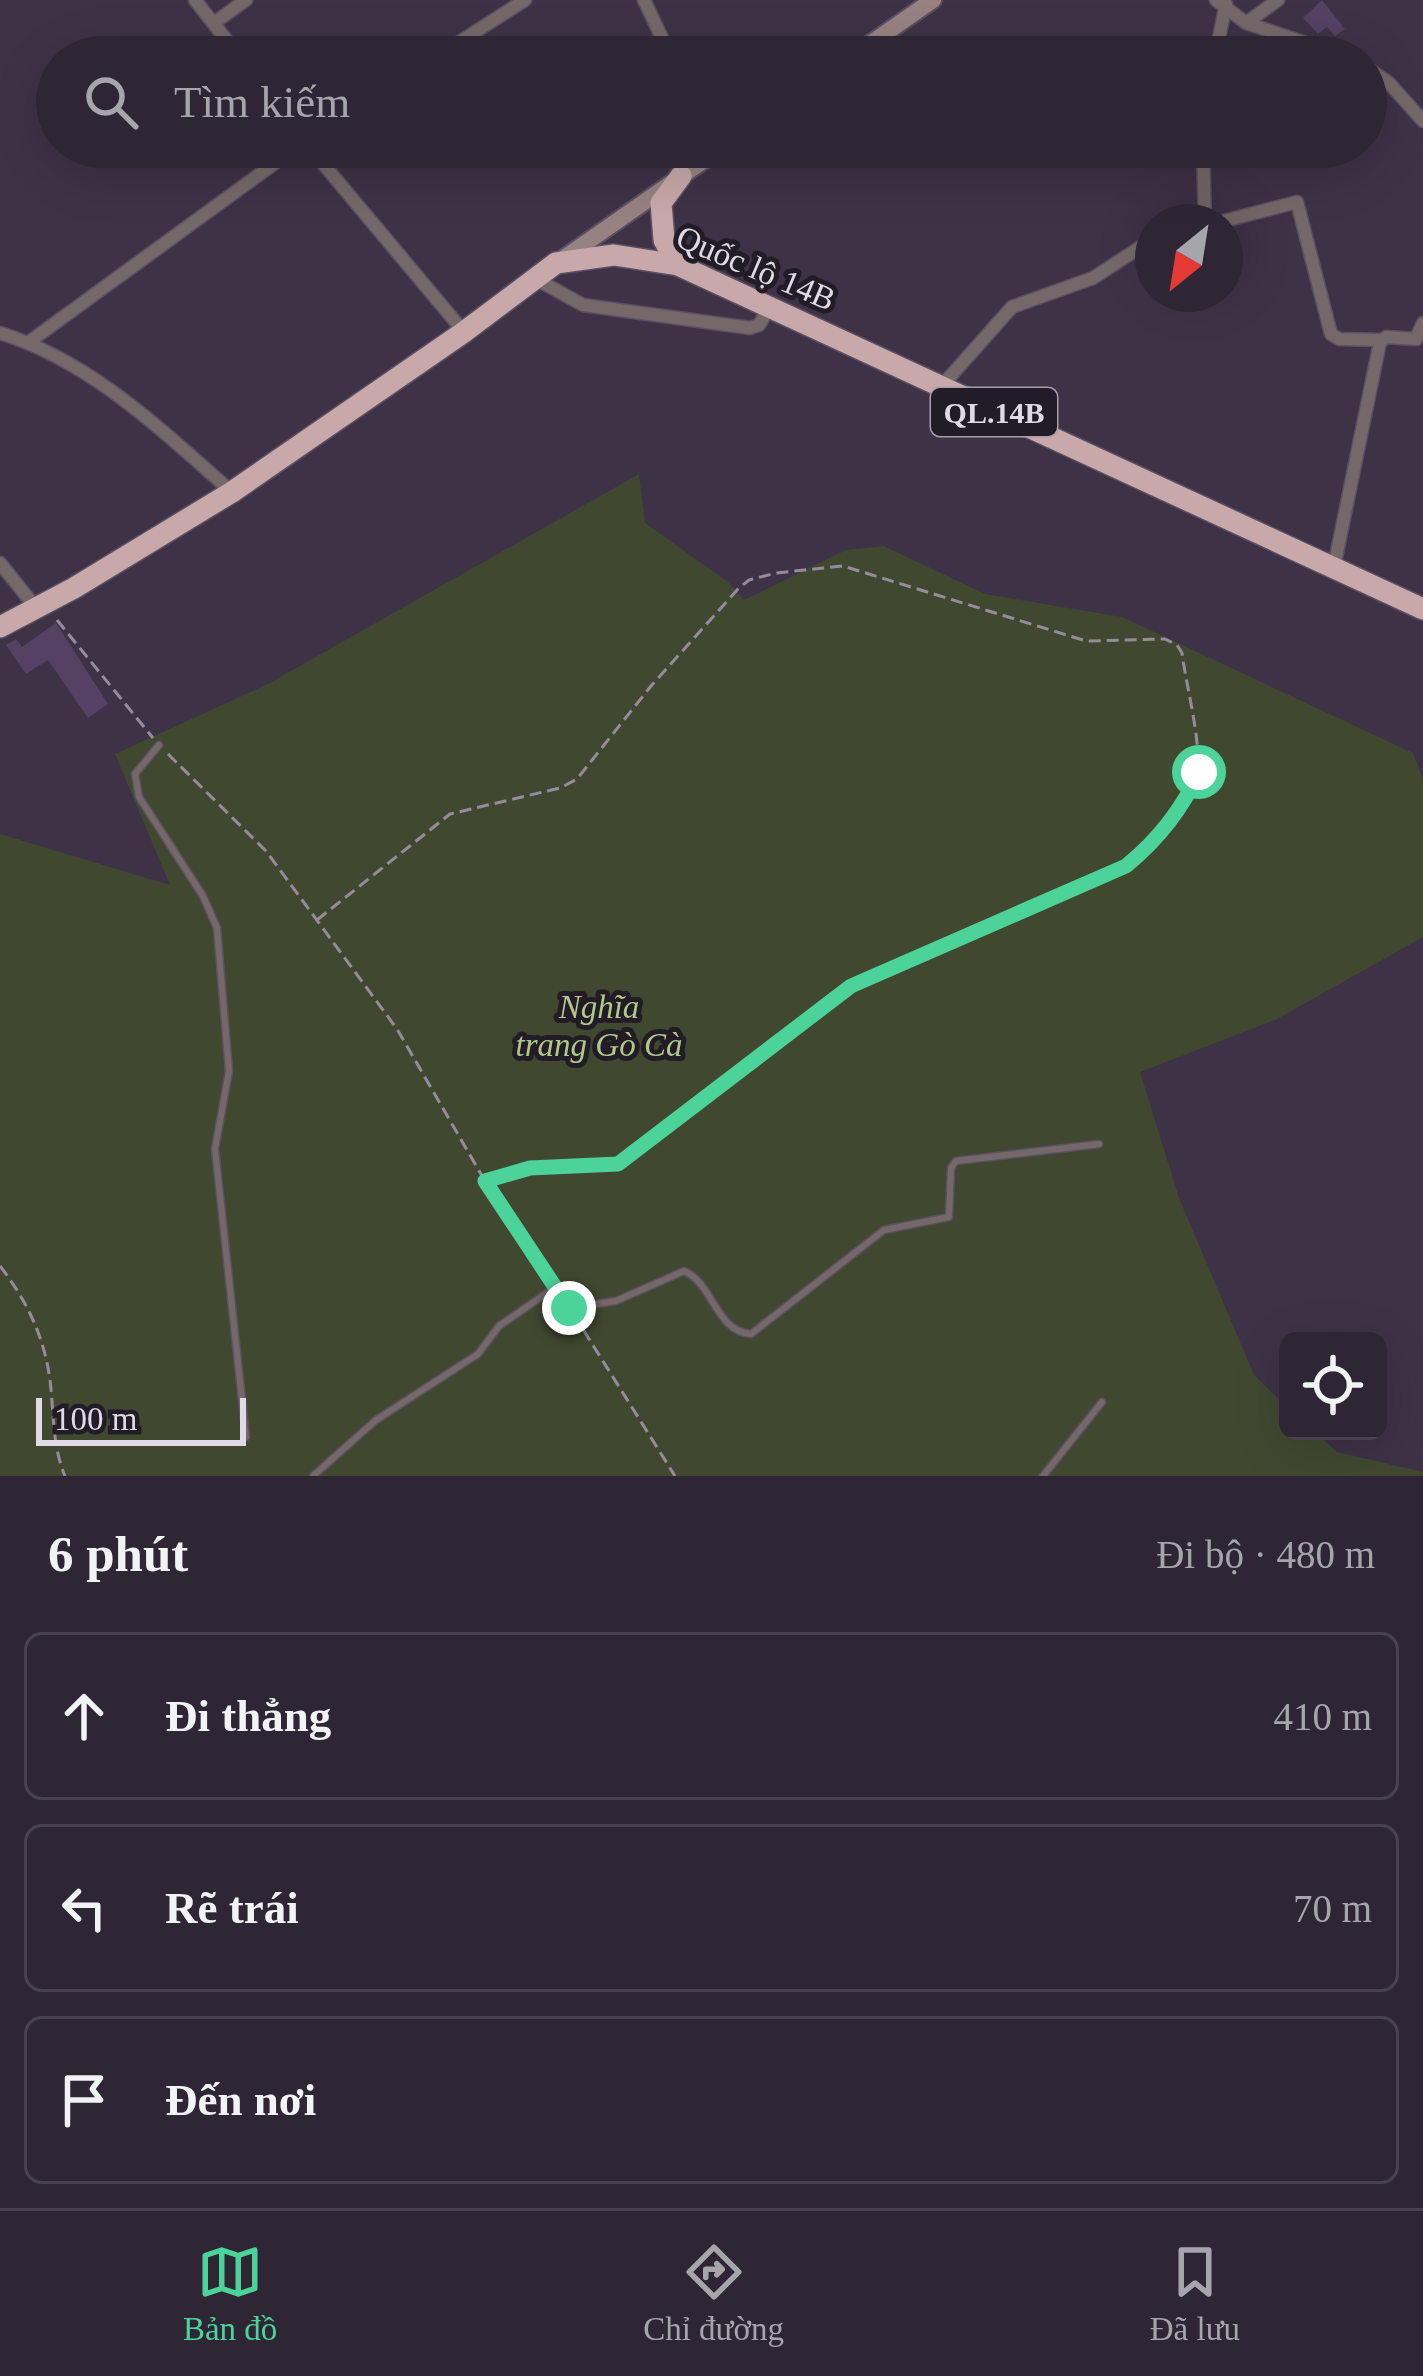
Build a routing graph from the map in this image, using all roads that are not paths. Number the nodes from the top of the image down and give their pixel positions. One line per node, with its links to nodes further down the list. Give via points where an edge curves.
1 (195, 0): 9 (street)
2 (246, 0): 9 (street)
3 (525, 0): 11 (street)
4 (644, 0): 12 (street)
5 (933, 0): 13 (main road)
6 (1278, 0): 8 (street)
7 (1221, 2): 8 (street); 14 (street)
8 (1246, 22): 15 (street)
9 (214, 23): 10 (street)
10 (224, 36)
11 (469, 36)
12 (661, 36)
13 (881, 36)
14 (1217, 36)
15 (1287, 36)
16 (1387, 82): 17 (street)
17 (1423, 121)
18 (268, 168): 34 (street)
19 (327, 168): 31 (street)
20 (692, 168): 22 (main road)
21 (1203, 168): 23 (street)
22 (681, 176): 26 (main road); 27 (highway, via 661,203 664,240)
23 (1202, 204)
24 (1243, 216): 33 (street, via 1297,202 1331,334)
25 (1135, 251): 35 (street, via 1093,278 1012,307)
26 (556, 263): 27 (highway, Quốc lộ 14B / QL.14B, via 614,255); 28 (highway, Quốc lộ 14B / QL.14B)
27 (677, 265): 29 (highway, Quốc lộ 14B / QL.14B)
28 (535, 278): 29 (street, via 584,305 750,328); 31 (highway, Quốc lộ 14B / QL.14B)
29 (770, 306): 35 (highway, Quốc lộ 14B / QL.14B)
30 (1423, 322): 33 (street, via 1416,339)
31 (464, 332): 36 (highway, Quốc lộ 14B / QL.14B)
32 (0, 333): 34 (street)
33 (1382, 340): 38 (street)
34 (29, 342): 36 (street, via 118,392)
35 (940, 388): 38 (highway, Quốc lộ 14B / QL.14B)
36 (232, 492): 39 (highway, Quốc lộ 14B / QL.14B)
37 (0, 563): 39 (street)
38 (1334, 567): 40 (highway, Quốc lộ 14B / QL.14B)
39 (40, 606): 41 (highway, QL.14B)
40 (1423, 609)
41 (0, 628)
42 (159, 745): 47 (lane, via 135,774 139,797 217,928 229,1071 215,1149)
43 (1099, 1144): 45 (lane, via 956,1161 950,1217 884,1231 751,1334 728,1326 684,1270 616,1301)
44 (556, 1286): 48 (lane)
45 (569, 1308)
46 (1102, 1402): 49 (lane)
47 (246, 1437)
48 (313, 1476)
49 (1043, 1476)

